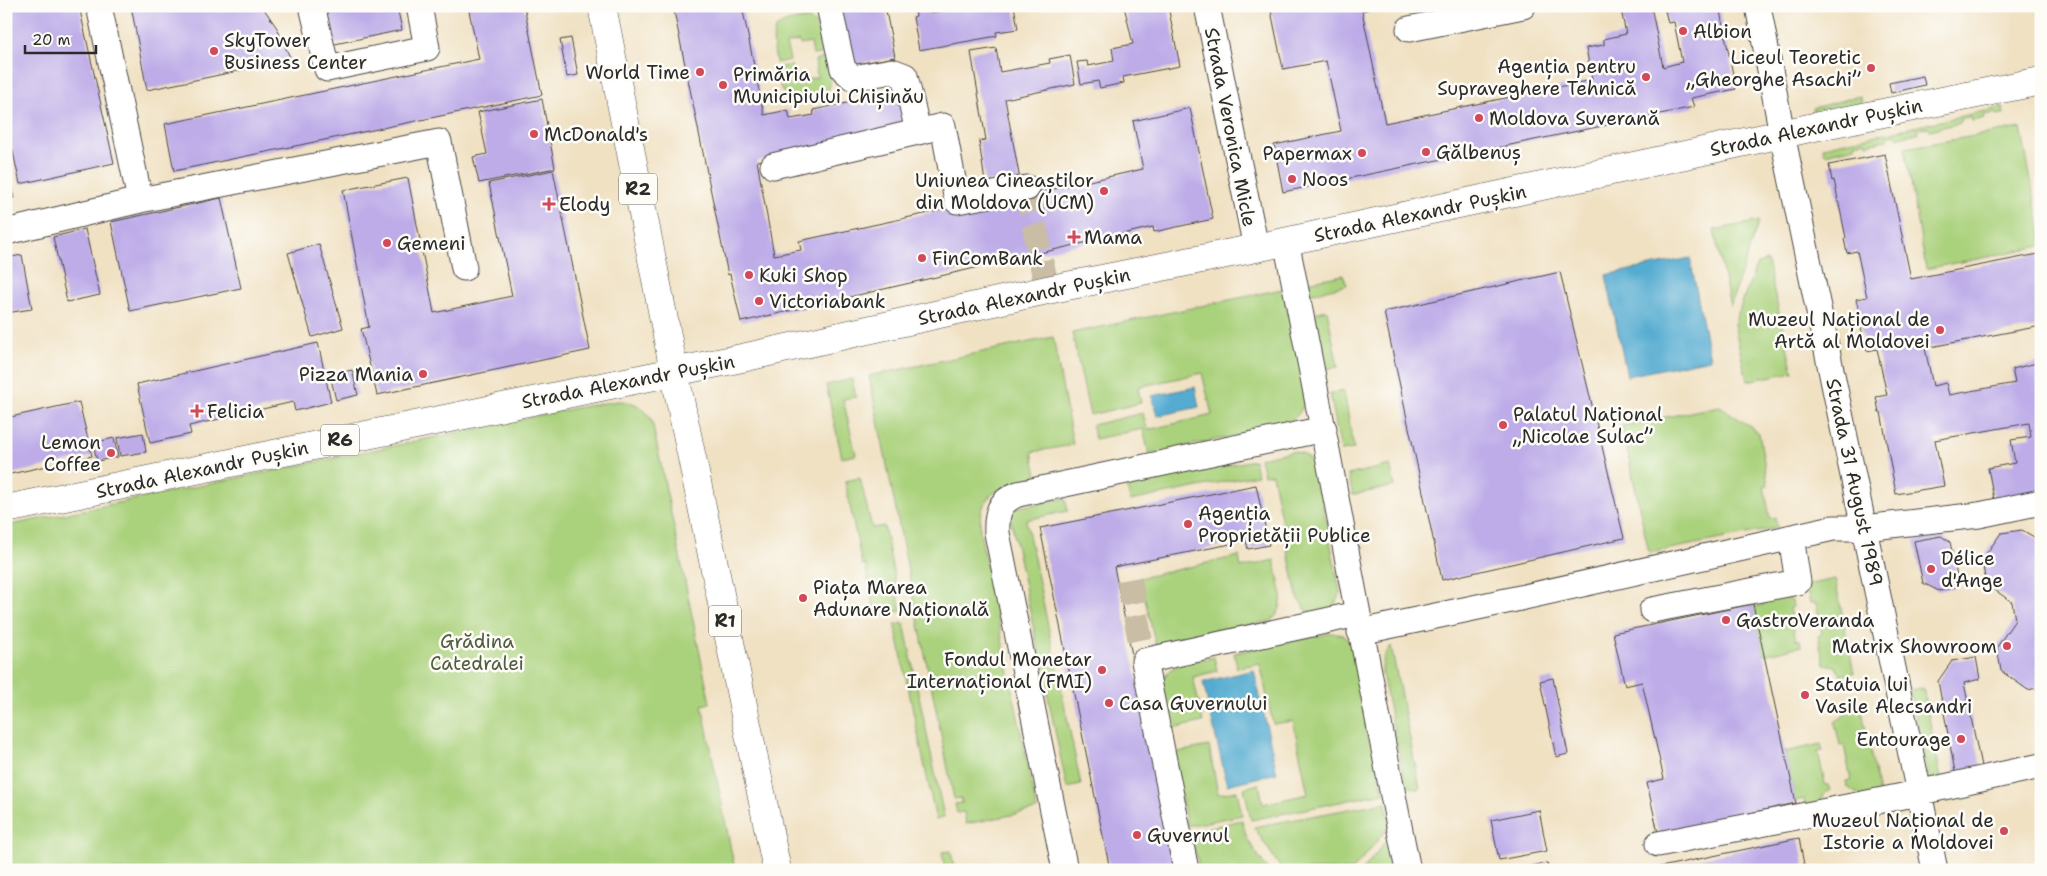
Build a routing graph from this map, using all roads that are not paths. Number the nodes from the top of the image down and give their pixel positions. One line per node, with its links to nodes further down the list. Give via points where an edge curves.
1 (99, 6): 15 (street)
2 (312, 6): 3 (street, via 328,68 427,48)
3 (419, 6)
4 (602, 6): 20 (main road, R2)
5 (829, 6): 11 (street, via 843,69 853,78 892,71 904,76)
6 (1207, 6): 18 (street, Strada Veronica Micle)
7 (1522, 6): 9 (street)
8 (1758, 6): 12 (street, Strada 31 August 1989)
9 (1409, 29)
10 (2041, 81): 12 (main road, Strada Alexandr Pușkin)
11 (918, 131): 13 (street); 14 (street, via 943,126 957,201)
12 (1782, 134): 17 (main road, Strada Alexandr Pușkin); 24 (street, Strada 31 August 1989)
13 (773, 166)
14 (1028, 188)
15 (140, 200): 16 (street); 19 (street, via 439,142)
16 (6, 232)
17 (1286, 242): 18 (main road, Strada Alexandr Pușkin); 21 (street)
18 (1256, 248): 20 (main road, Strada Alexandr Pușkin)
19 (464, 268)
20 (674, 372): 23 (main road, Strada Alexandr Pușkin / R6); 31 (main road, R1)
21 (1324, 429): 27 (street); 32 (street, via 1018,494 1009,497 999,509 997,533)
22 (2041, 502): 24 (street, via 1979,515)
23 (6, 509)
24 (1864, 528): 25 (street, via 1833,528); 29 (street, Strada 31 August 1989)
25 (1791, 537): 26 (street, via 1798,582); 27 (street)
26 (1652, 610)
27 (1358, 623): 33 (street, via 1144,661); 34 (street)
28 (2041, 766): 29 (street)
29 (1918, 792): 30 (street); 35 (street, Strada 31 August 1989)
30 (1658, 844)
31 (777, 870)
32 (1065, 870)
33 (1186, 870)
34 (1408, 870)
35 (1935, 870)

